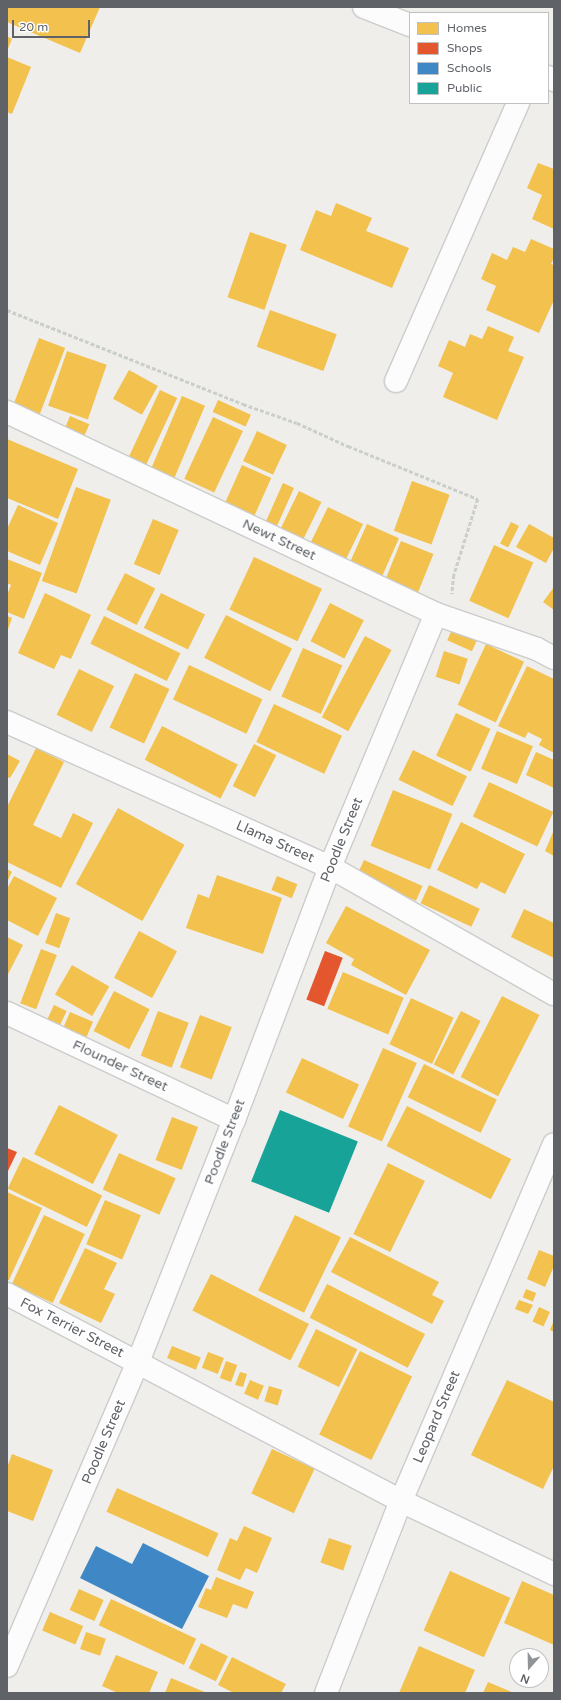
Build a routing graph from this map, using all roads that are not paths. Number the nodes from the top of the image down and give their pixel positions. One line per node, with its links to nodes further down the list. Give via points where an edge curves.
1 (364, 7): 2 (street)
2 (409, 25)
3 (518, 104): 4 (street)
4 (396, 381)
5 (7, 412): 6 (street, Newt Street)
6 (442, 616): 7 (street, Newt Street, via 537,649); 9 (street, Poodle Street)
7 (554, 658)
8 (7, 722): 9 (street, Llama Street)
9 (330, 867): 10 (street, Llama Street); 12 (street, Poodle Street)
10 (554, 994)
11 (7, 1013): 12 (street, Flounder Street)
12 (234, 1120): 15 (street, Poodle Street)
13 (554, 1144): 16 (street, Leopard Street)
14 (7, 1294): 15 (street, Fox Terrier Street)
15 (138, 1362): 16 (street, Fox Terrier Street); 18 (street, Poodle Street)
16 (402, 1501): 17 (street, Fox Terrier Street); 19 (street, Leopard Street)
17 (554, 1574)
18 (7, 1666)
19 (326, 1693)

